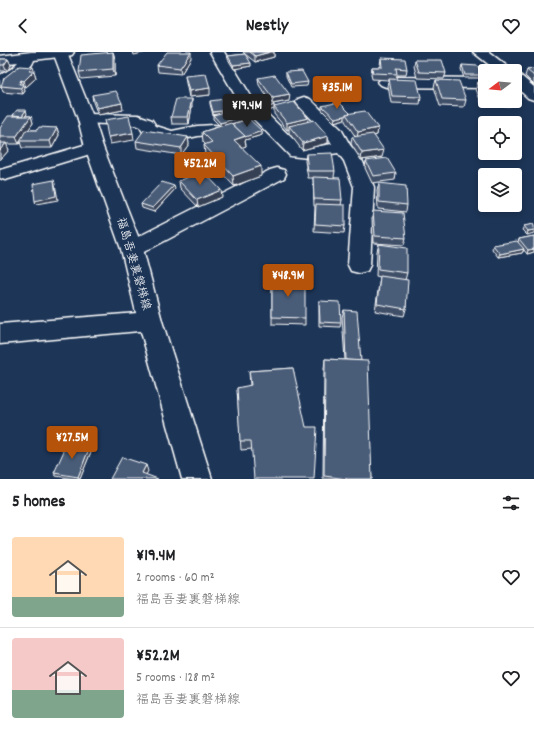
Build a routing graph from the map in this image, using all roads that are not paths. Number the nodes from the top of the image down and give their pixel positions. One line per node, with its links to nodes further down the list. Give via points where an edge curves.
1 (62, 52): 4 (street); 13 (street, 福島吾妻裏磐梯線)
2 (218, 52): 16 (street, via 248,104 296,152 308,153)
3 (480, 52): 6 (street)
4 (30, 57): 5 (street); 7 (street, via 16,72)
5 (0, 60)
6 (496, 64)
7 (0, 81)
8 (386, 82): 9 (street)
9 (478, 83)
10 (522, 85): 11 (street)
11 (534, 95)
12 (304, 102): 16 (street, via 335,133)
13 (86, 119): 14 (street, via 138,120 146,124 150,130 172,136); 15 (street, 福島吾妻裏磐梯線)
14 (214, 130)
15 (94, 147): 17 (street); 19 (street, 福島吾妻裏磐梯線)
16 (342, 147): 20 (street, via 353,160 364,187)
17 (5, 174)
18 (277, 174): 19 (street)
19 (132, 249): 21 (street, 福島吾妻裏磐梯線)
20 (359, 265)
21 (150, 321): 22 (street); 23 (street, 福島吾妻裏磐梯線)
22 (0, 334)
23 (197, 479)

